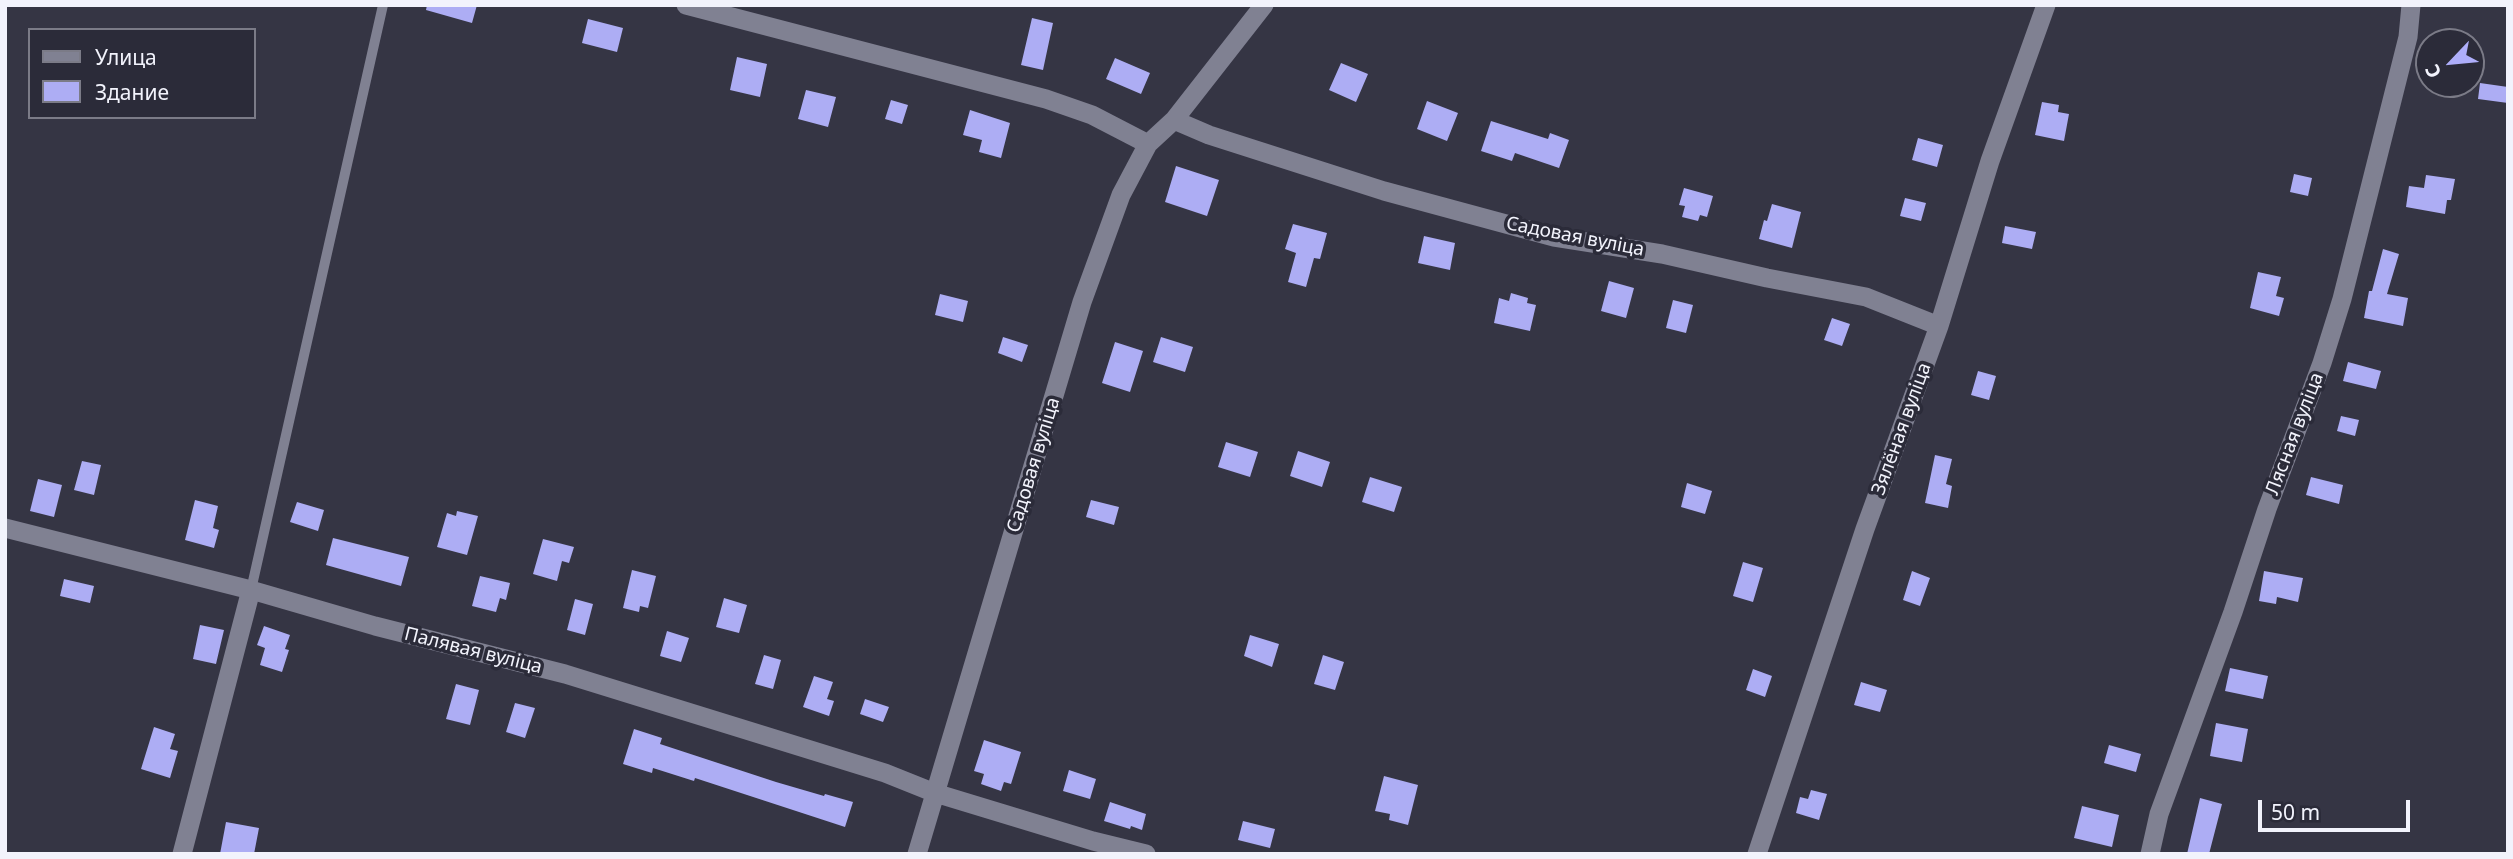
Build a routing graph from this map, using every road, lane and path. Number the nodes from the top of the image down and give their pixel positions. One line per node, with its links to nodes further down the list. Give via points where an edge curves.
1 (383, 5): 10 (lane)
2 (686, 5): 7 (street, via 1046,99 1093,115)
3 (1264, 5): 6 (street, Садовая вуліца)
4 (2046, 5): 8 (street, Зялёная вуліца, via 1990,161)
5 (2412, 5): 16 (street, Лясная вуліца, via 2408,37 2342,299 2159,814)
6 (1174, 120): 7 (street, Садовая вуліца); 8 (street, Садовая вуліца, via 1384,191 1554,237 1662,254 1866,297)
7 (1147, 144): 11 (street, Садовая вуліца, via 1121,195 1082,302)
8 (1939, 326): 15 (street, Зялёная вуліца)
9 (5, 528): 10 (street, Палявая вуліца)
10 (251, 590): 11 (street, Палявая вуліца, via 565,674 885,773); 12 (street)
11 (935, 793): 13 (street); 14 (street, Палявая вуліца)
12 (182, 854)
13 (917, 854)
14 (1146, 854)
15 (1757, 854)
16 (2150, 854)

